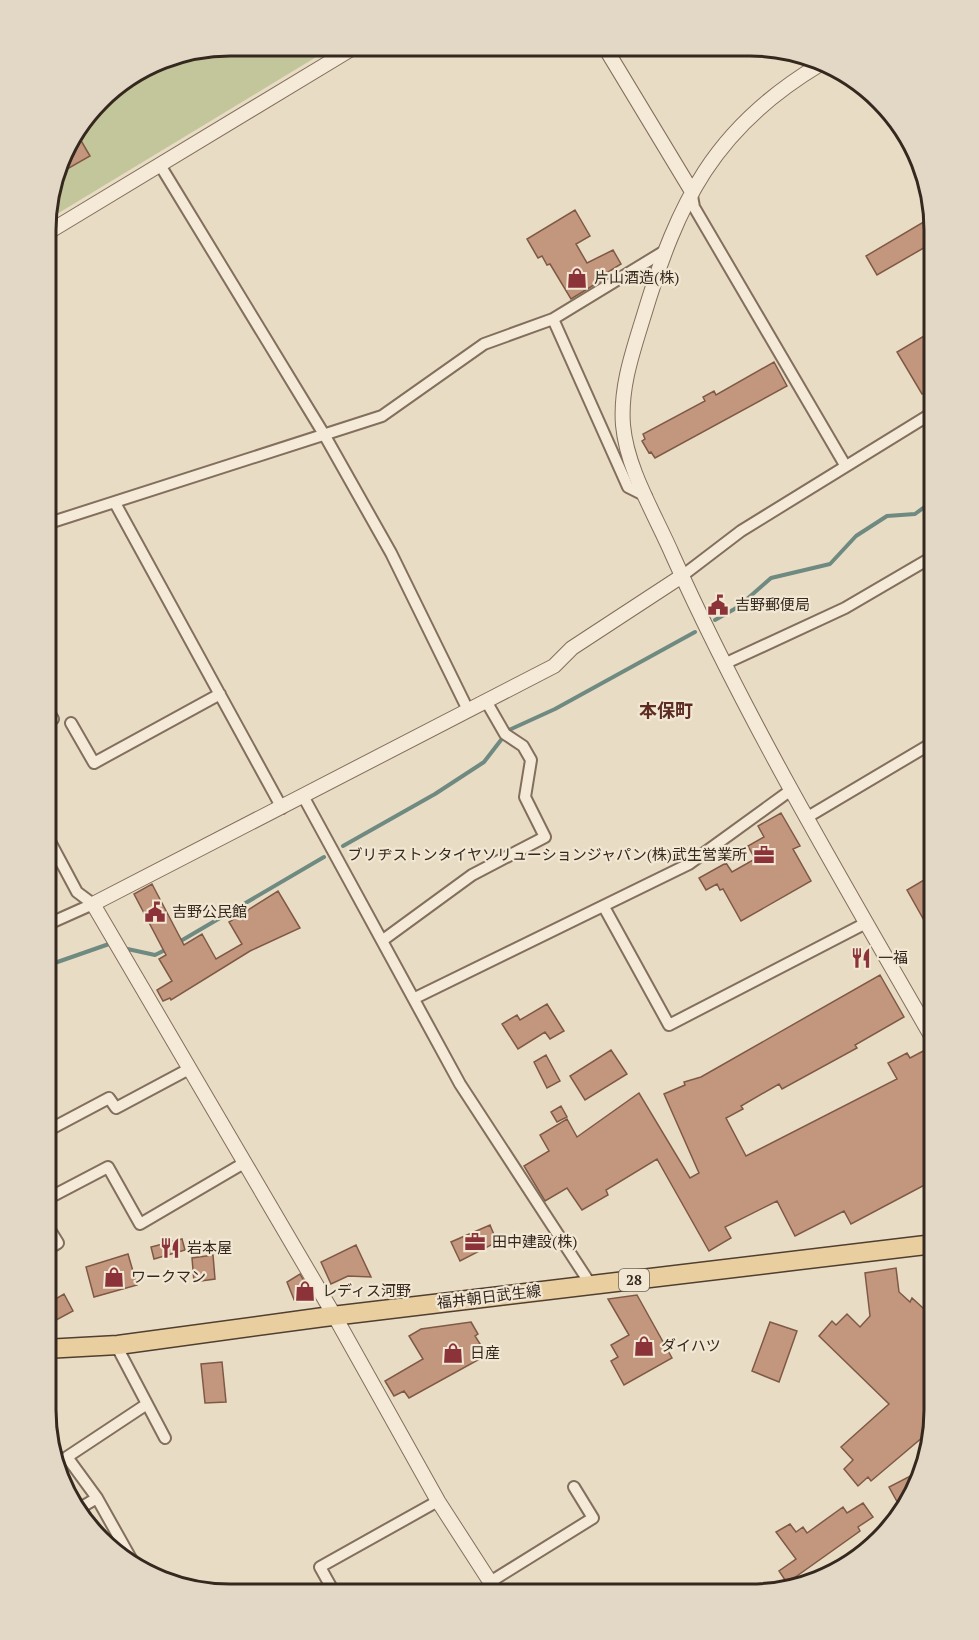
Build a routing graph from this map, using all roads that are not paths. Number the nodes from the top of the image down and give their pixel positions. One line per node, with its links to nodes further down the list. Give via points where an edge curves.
1 (340, 56): 4 (street)
2 (610, 56): 5 (street)
3 (814, 68): 5 (street, via 783,86 748,116)
4 (160, 165): 6 (street); 10 (street)
5 (691, 190): 7 (street); 11 (street, via 694,207)
6 (56, 227)
7 (663, 252): 8 (street); 12 (street, via 623,389 623,426 632,467)
8 (554, 319): 10 (street, via 484,344 382,416); 12 (street, via 628,487)
9 (924, 418): 11 (street)
10 (325, 436): 13 (street); 20 (street, via 391,553)
11 (845, 465): 16 (street, via 741,531)
12 (646, 496): 16 (street)
13 (115, 503): 14 (street); 18 (street)
14 (56, 521)
15 (924, 562): 17 (street, via 846,608)
16 (682, 576): 17 (street); 19 (street, via 572,648 554,666)
17 (724, 664): 23 (street)
18 (220, 694): 21 (street, via 94,763); 25 (street)
19 (486, 700): 20 (street); 32 (street, via 505,734 523,746 531,760 525,796 545,837 472,875)
20 (468, 710): 24 (street)
21 (71, 723)
22 (924, 748): 26 (street)
23 (790, 790): 26 (street); 29 (street, via 689,864)
24 (303, 796): 25 (street); 32 (street)
25 (282, 808): 28 (street)
26 (806, 818): 31 (street)
27 (56, 853): 28 (street, via 77,892)
28 (93, 904): 30 (street); 35 (street)
29 (604, 907): 31 (street, via 669,1025); 33 (street)
30 (56, 921)
31 (866, 923): 34 (street)
32 (383, 940): 33 (street)
33 (415, 998): 40 (street, via 460,1084)
34 (923, 1022)
35 (189, 1069): 36 (street, via 116,1108 109,1098); 37 (street)
36 (56, 1126)
37 (244, 1163): 38 (street, via 140,1224 108,1167); 41 (street)
38 (56, 1194)
39 (923, 1245): 40 (main road, 福井朝日武生線 / 28)
40 (591, 1285): 41 (main road, 福井朝日武生線 / 28)
41 (334, 1315): 42 (main road, 福井朝日武生線 / 28); 48 (street)
42 (116, 1345): 43 (main road, 福井朝日武生線 / 28); 44 (street)
43 (56, 1348)
44 (147, 1404): 45 (street); 47 (street, via 68,1457)
45 (165, 1438)
46 (574, 1487): 51 (street, via 593,1518)
47 (97, 1498): 49 (street); 50 (street)
48 (438, 1501): 51 (street); 52 (street, via 320,1567)
49 (84, 1506)
50 (127, 1552)
51 (490, 1582)
52 (329, 1584)

